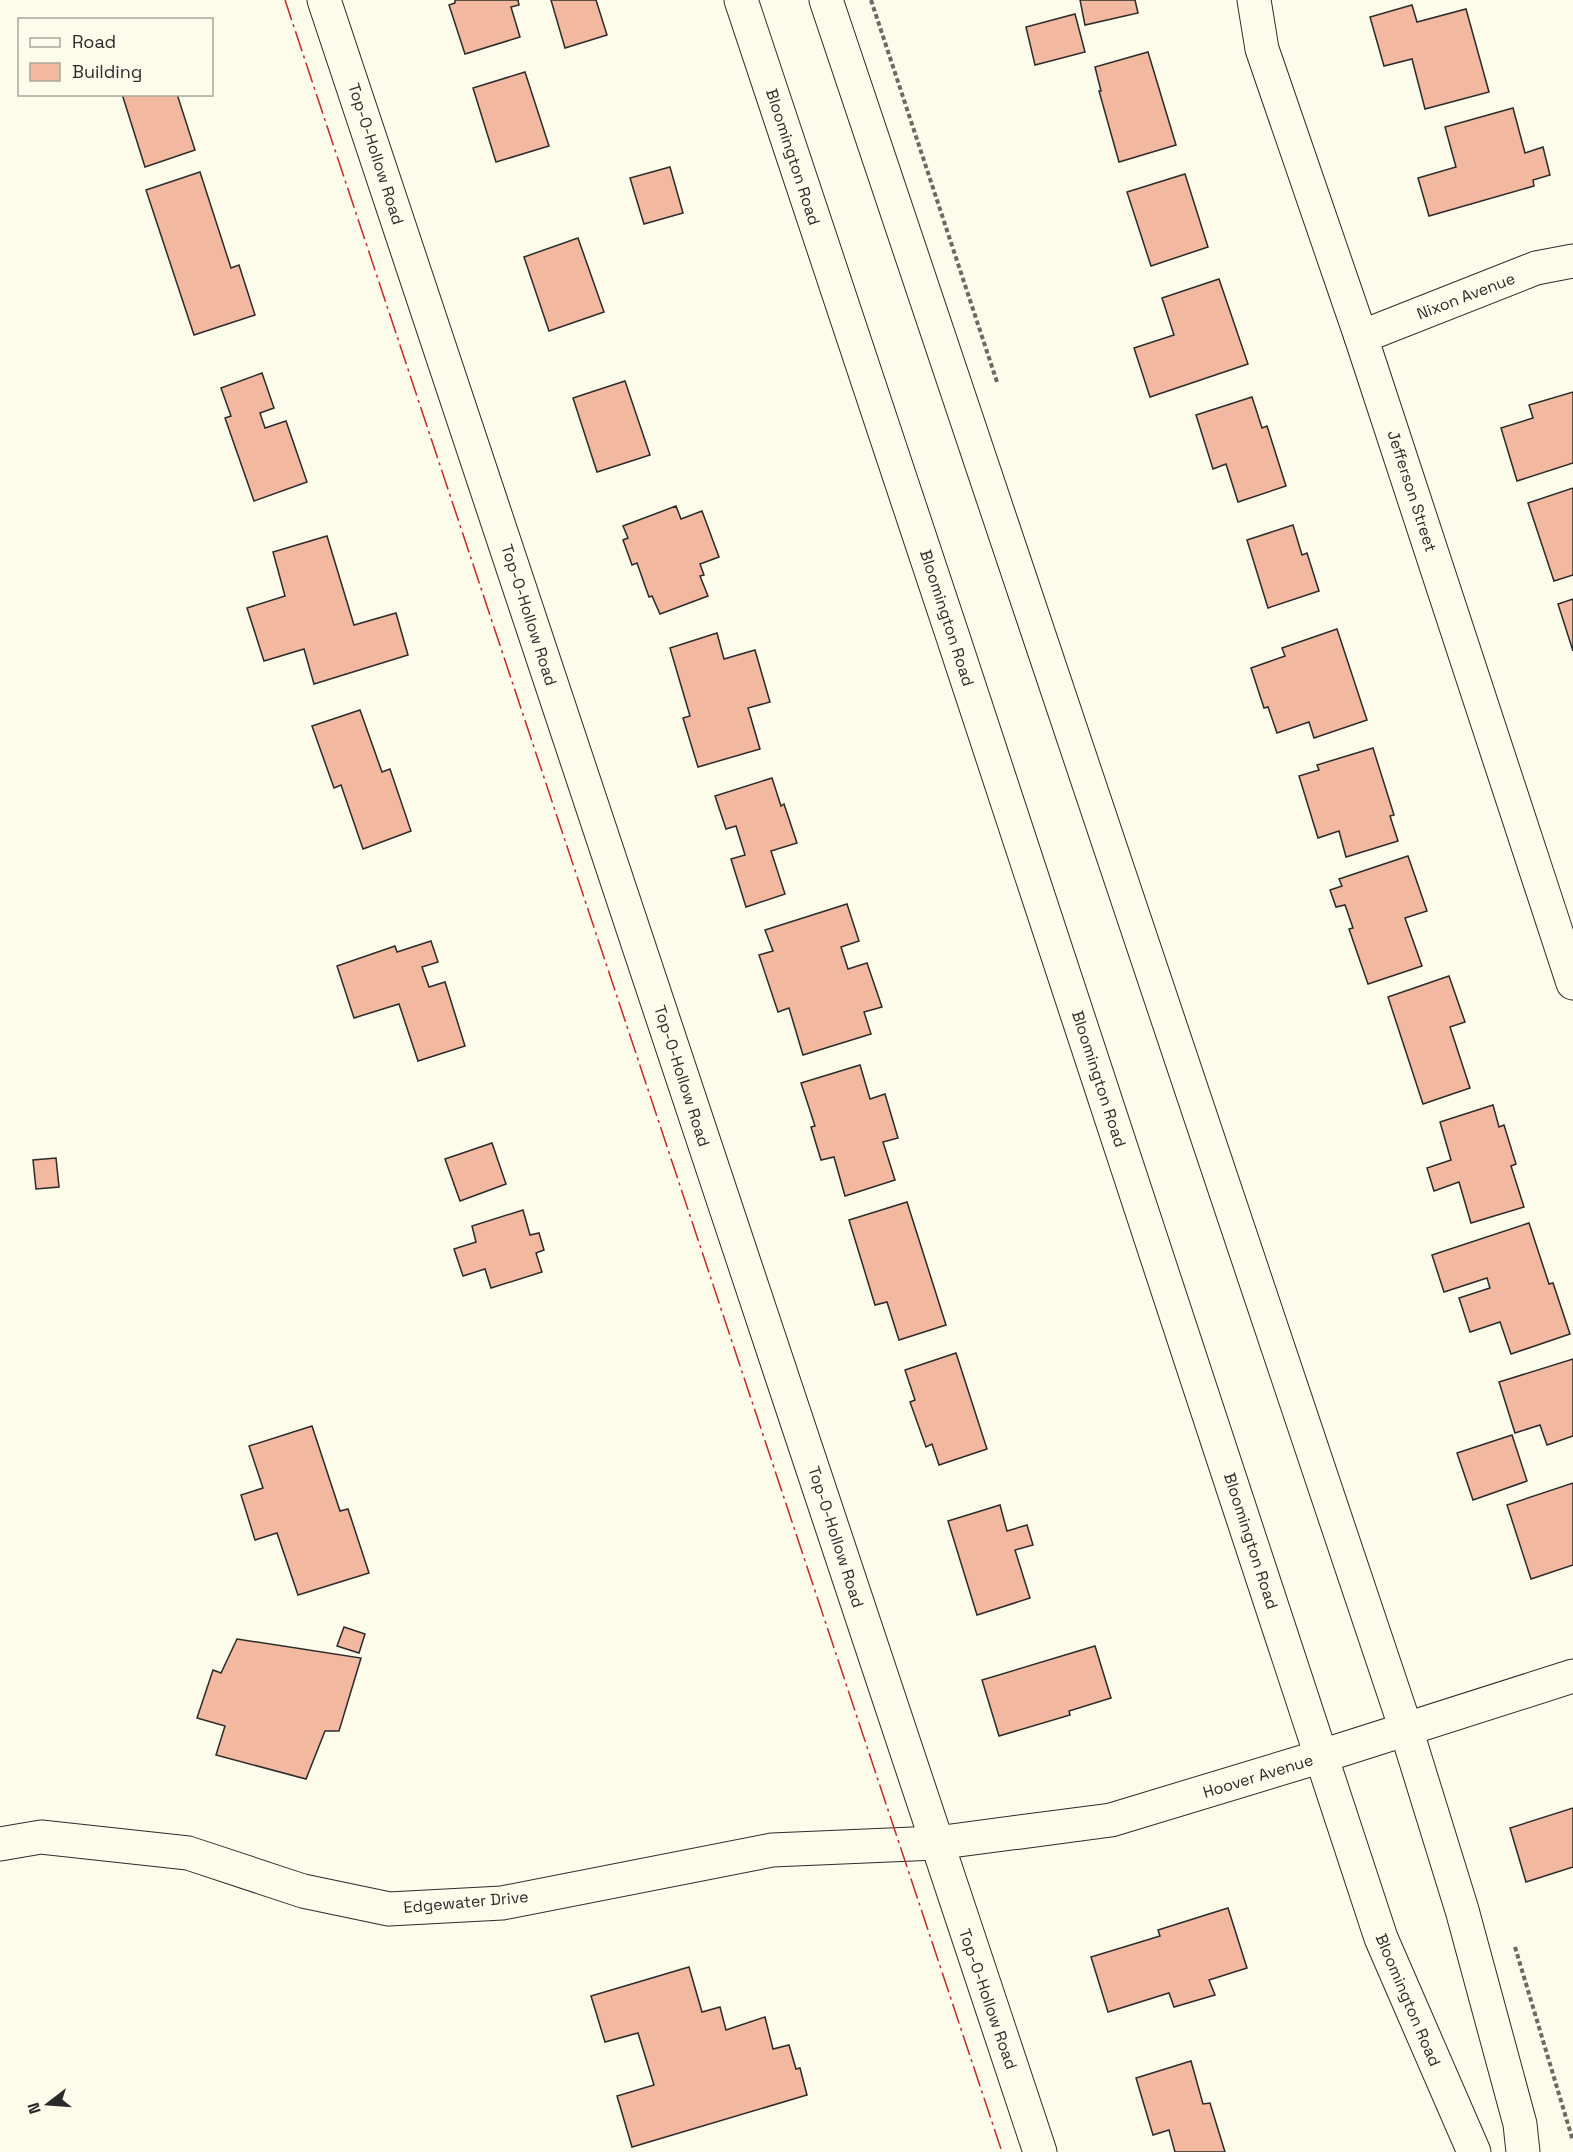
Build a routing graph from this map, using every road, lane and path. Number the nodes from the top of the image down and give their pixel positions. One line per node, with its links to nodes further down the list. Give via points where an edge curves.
1 (324, 0): 11 (street, Top-O-Hollow Road)
2 (741, 0): 10 (street, Bloomington Road)
3 (826, 0): 9 (street)
4 (1254, 0): 6 (street, Jefferson Street, via 1262,50)
5 (1573, 261): 6 (street, Nixon Avenue, via 1536,268)
6 (1361, 337): 7 (street, Jefferson Street)
7 (1573, 983)
8 (1573, 1676): 9 (street, Hoover Avenue)
9 (1406, 1729): 10 (street, Hoover Avenue); 15 (street, via 1462,1910 1520,2124)
10 (1322, 1756): 11 (street, Hoover Avenue, via 1111,1820); 14 (street, Bloomington Road, via 1381,1938)
11 (936, 1843): 12 (street, Edgewater Drive, via 772,1850 502,1903 389,1909 303,1891 188,1853 41,1837); 13 (street, Top-O-Hollow Road)
12 (0, 1844)
13 (1040, 2152)
14 (1474, 2152)
15 (1523, 2152)

